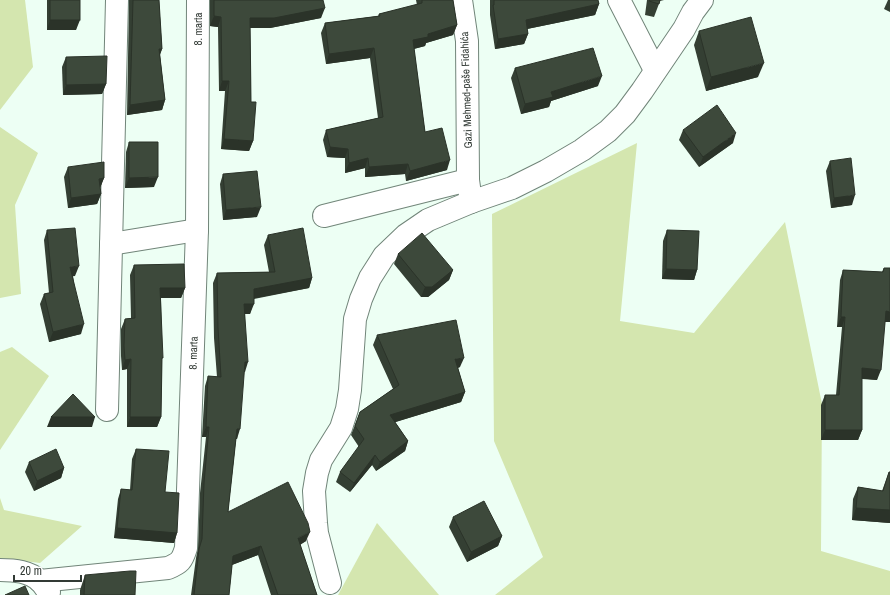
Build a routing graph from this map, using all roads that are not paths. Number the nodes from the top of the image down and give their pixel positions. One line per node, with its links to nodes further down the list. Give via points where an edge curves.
1 (117, 0): 11 (street)
2 (198, 0): 10 (street, 8. marta)
3 (461, 0): 7 (street, Gazi Mehmed-paše Fidahića, via 466,40)
4 (619, 0): 6 (street)
5 (702, 0): 6 (street)
6 (655, 70): 8 (street, via 625,114 582,150 512,188)
7 (468, 180): 8 (street, Gazi Mehmed-paše Fidahića); 9 (street)
8 (471, 202): 14 (street, via 428,220 406,235 384,256 361,299 355,319 347,409 342,428 321,460 314,491 317,533)
9 (324, 216)
10 (198, 230): 11 (street); 15 (street, 8. marta, via 186,548 183,558 168,568)
11 (111, 244): 12 (street)
12 (107, 410)
13 (0, 570): 15 (street, via 16,570 29,574)
14 (330, 583)
15 (45, 588)

